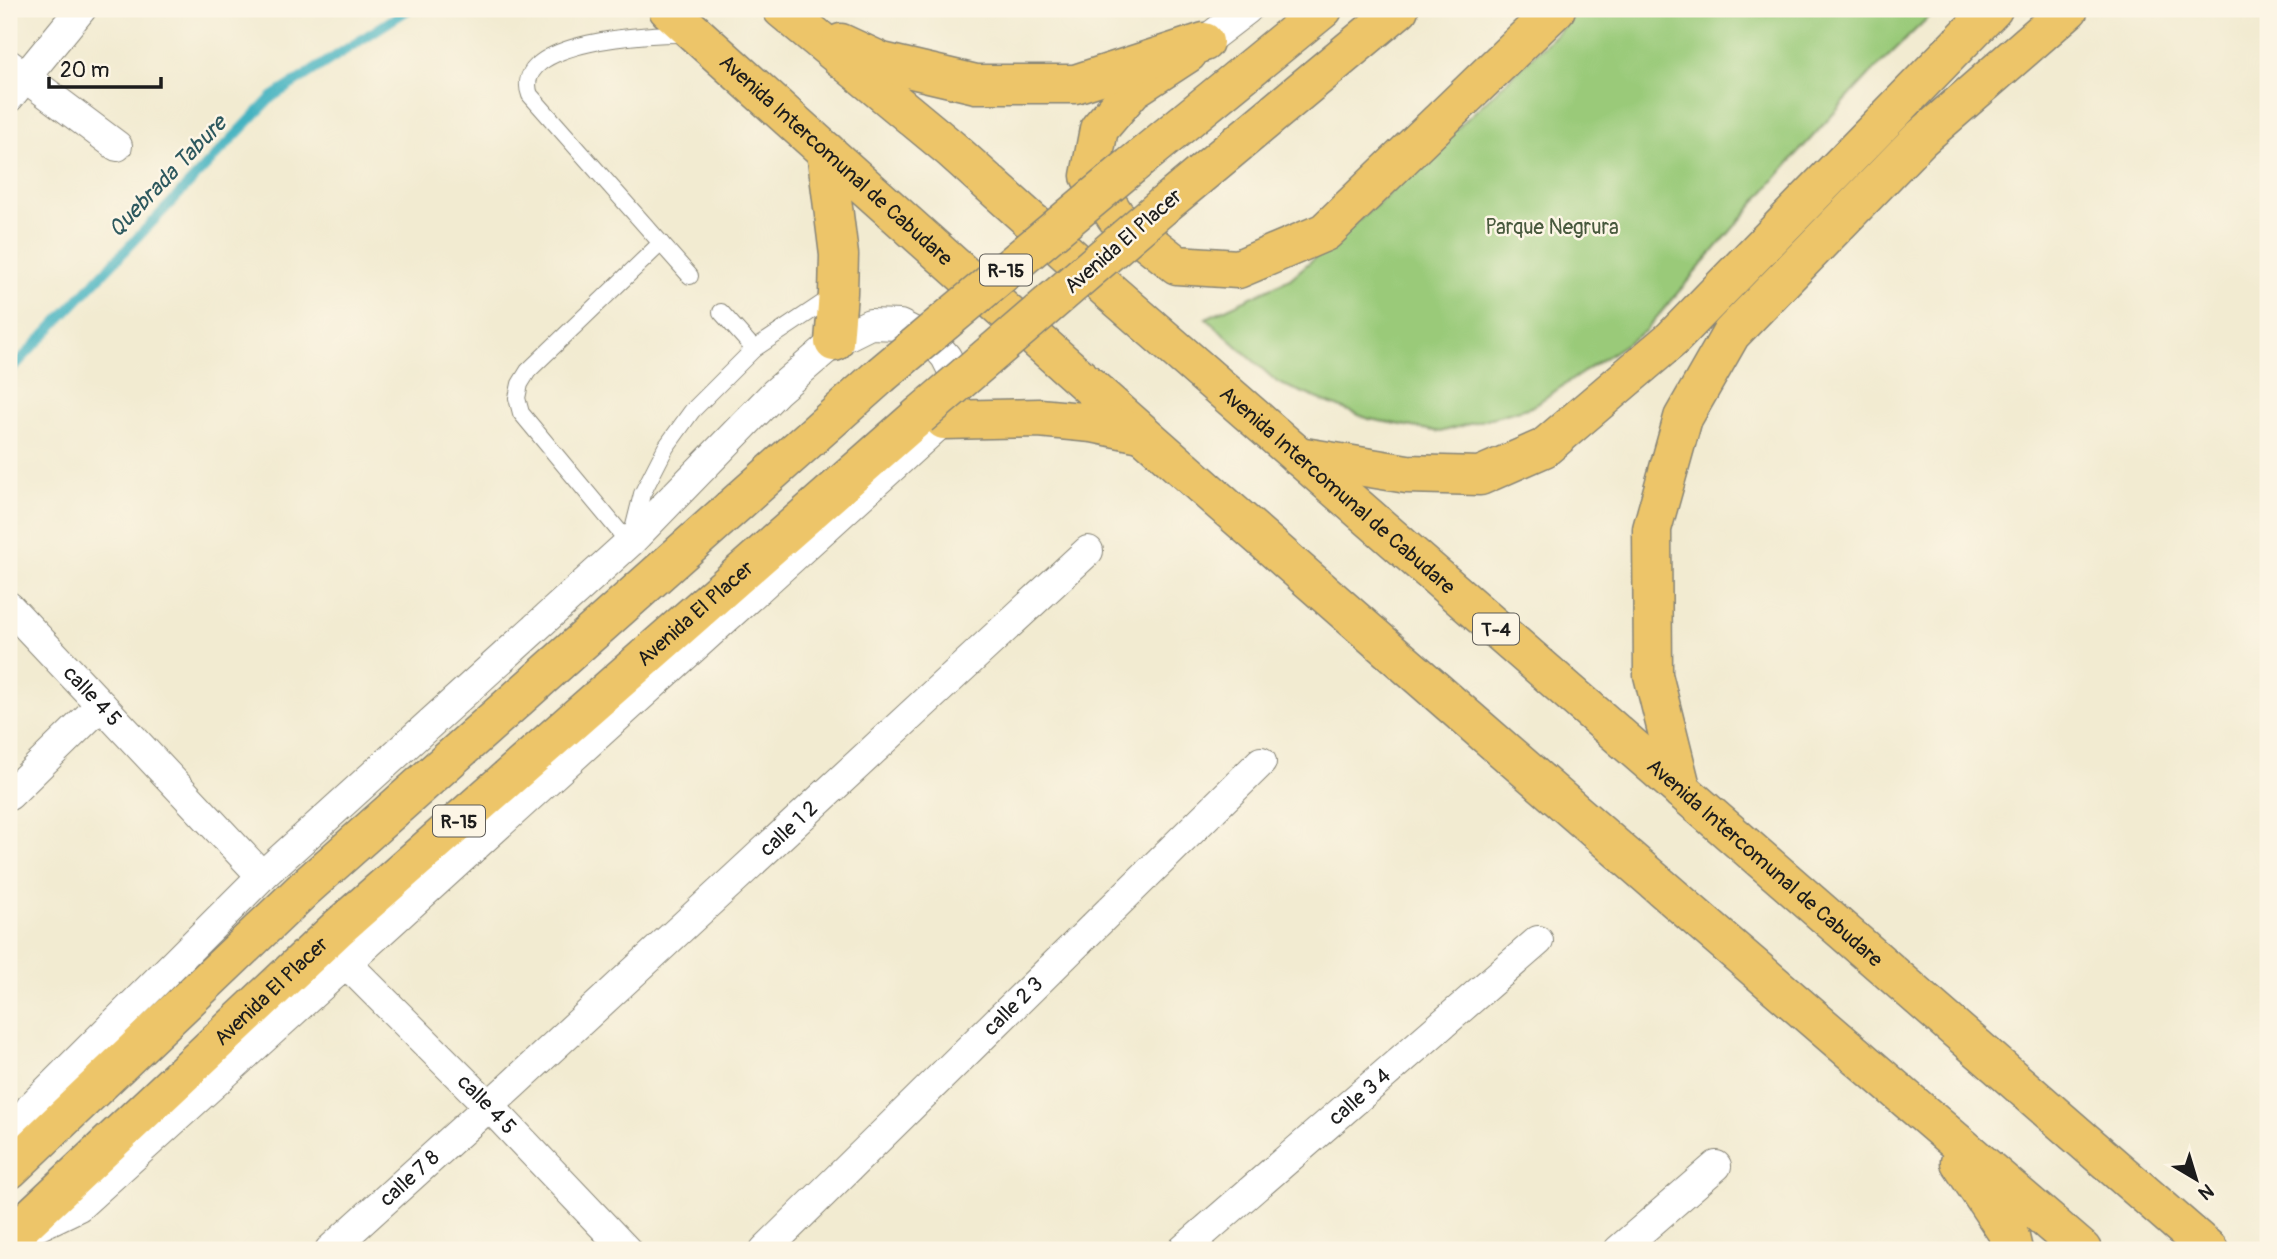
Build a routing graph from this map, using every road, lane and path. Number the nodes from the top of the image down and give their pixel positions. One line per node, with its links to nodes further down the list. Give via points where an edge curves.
1 (81, 9): 12 (street)
2 (668, 9): 10 (main road, Avenida Intercomunal de Cabudare)
3 (1247, 9): 11 (street)
4 (1323, 9): 38 (main road, R-15, bridge, via 881,375 304,888)
5 (1399, 9): 21 (main road, Avenida El Placer / R-15, bridge, via 1164,205)
6 (1556, 9): 11 (main road, via 1325,232 1238,270 1177,265 1116,217 1090,176 1099,130 1133,89)
7 (1993, 9): 23 (main road, via 1672,339 1544,448 1480,475 1407,474)
8 (2069, 9): 29 (main road, via 1920,139 1731,334 1682,418 1652,530 1653,675)
9 (788, 14): 11 (main road, via 882,62 976,84 1075,84); 23 (main road, Avenida Intercomunal de Cabudare / T-4, via 951,149)
10 (696, 34): 14 (main road, Avenida Intercomunal de Cabudare); 15 (lane, via 667,33 584,44 554,54 527,79 530,95)
11 (1204, 42)
12 (14, 80): 13 (street)
13 (117, 146)
14 (826, 151): 17 (main road, via 839,255); 22 (main road, Avenida Intercomunal de Cabudare)
15 (661, 243): 16 (lane); 24 (lane, via 528,370 517,398 521,413)
16 (690, 276)
17 (838, 293): 19 (main road); 20 (lane)
18 (721, 312): 20 (lane)
19 (834, 342): 21 (street, via 870,324 900,324 933,342 955,375 956,393); 24 (street, via 776,392)
20 (754, 349): 24 (lane, via 692,411 666,447 642,494)
21 (932, 418): 22 (main road, via 1039,418); 33 (street); 39 (main road, Avenida El Placer / R-15, via 339,927)
22 (1144, 434): 35 (main road, Avenida Intercomunal de Cabudare)
23 (1298, 456): 29 (main road, Avenida Intercomunal de Cabudare / T-4)
24 (629, 543): 31 (street)
25 (1088, 551): 34 (street, calle 1 2)
26 (9, 607): 27 (street, calle 4 5)
27 (101, 705): 30 (street); 31 (street, calle 4 5)
28 (1261, 762): 42 (street, calle 2 3)
29 (1682, 791): 47 (main road, Avenida Intercomunal de Cabudare / T-4)
30 (9, 795)
31 (262, 876): 36 (street, via 32,1106)
32 (1538, 941): 43 (street, calle 3 4)
33 (345, 962): 34 (street, calle 4 5); 39 (street, via 79,1206)
34 (489, 1106): 40 (street, calle 7 8); 41 (street, calle 4 5)
35 (1932, 1120): 45 (main road, via 2010,1237); 46 (main road, Avenida Intercomunal de Cabudare)
36 (9, 1141)
37 (1716, 1166): 44 (street)
38 (9, 1170)
39 (9, 1238)
40 (330, 1250)
41 (626, 1250)
42 (765, 1250)
43 (1183, 1250)
44 (1619, 1250)
45 (2013, 1250)
46 (2082, 1250)
47 (2209, 1250)

